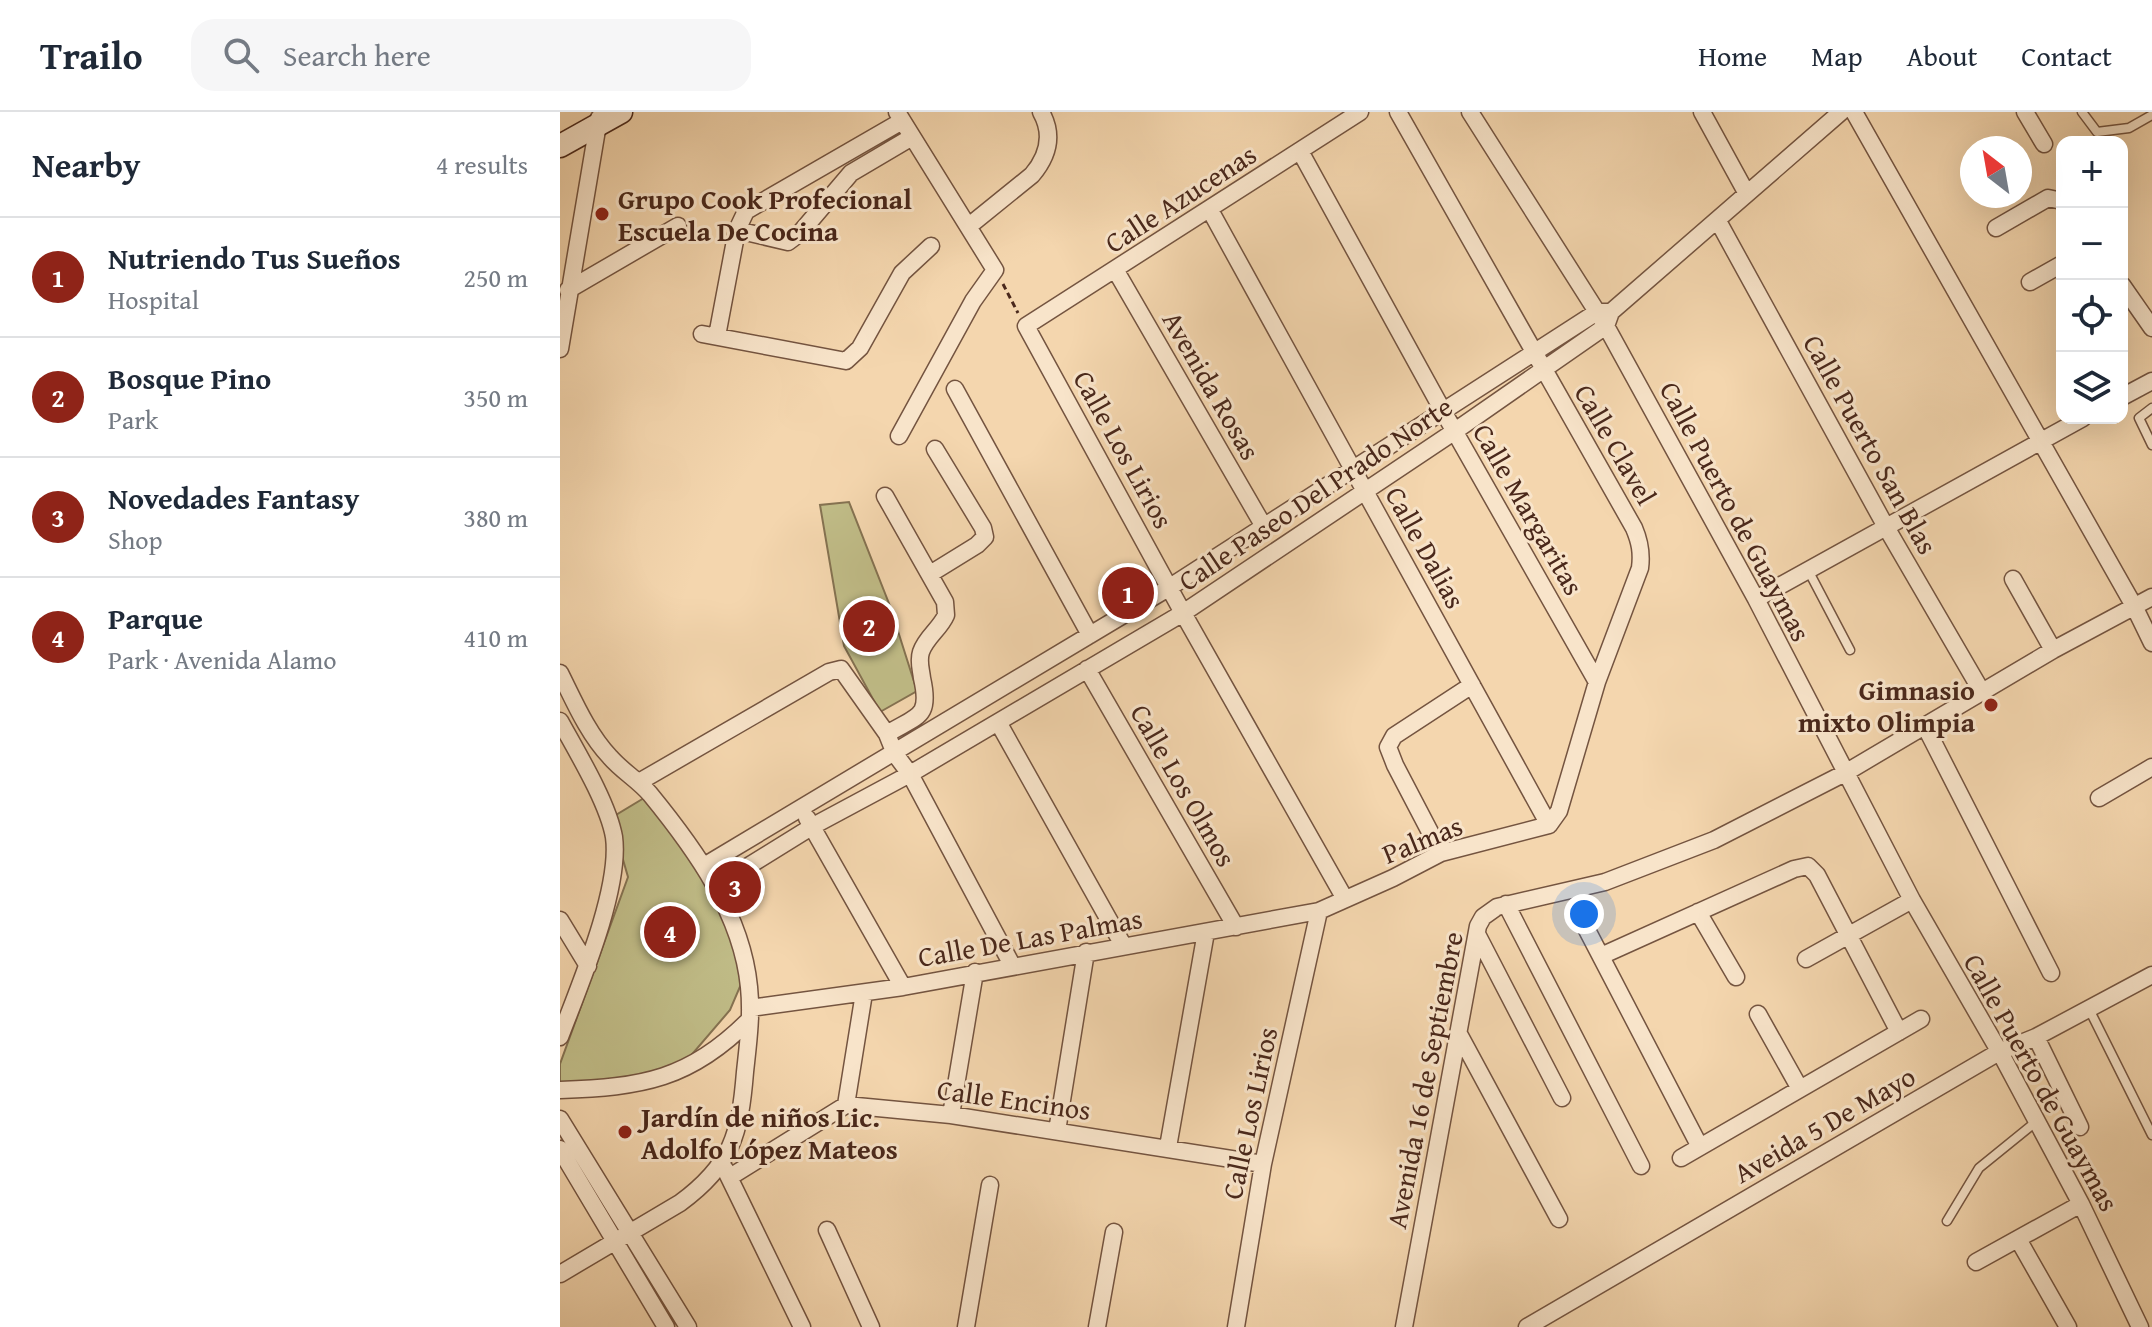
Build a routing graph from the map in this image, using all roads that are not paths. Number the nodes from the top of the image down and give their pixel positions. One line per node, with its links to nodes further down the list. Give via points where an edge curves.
1 (621, 112): 13 (street)
2 (1041, 112): 25 (street, via 1049,129 1041,164)
3 (1360, 112): 18 (street, Calle Azucenas)
4 (1398, 112): 38 (street, Calle Clavel)
5 (1470, 112): 34 (street, Calle Puerto de Guaymas)
6 (1702, 112): 20 (street)
7 (1841, 112): 20 (street)
8 (1854, 112): 48 (street)
9 (2025, 112): 15 (street)
10 (2082, 112): 11 (lane, via 2097,132 2129,128)
11 (2152, 115)
12 (900, 116): 14 (street); 17 (street)
13 (599, 118): 16 (street); 32 (street)
14 (912, 137): 19 (street); 25 (street)
15 (2044, 144)
16 (560, 146)
17 (849, 151): 19 (street); 27 (street, via 753,205)
18 (1300, 151): 22 (street, Calle Azucenas); 44 (street, Calle Margaritas)
19 (860, 167): 27 (street, via 788,242)
20 (1747, 194): 23 (street)
21 (2056, 200): 26 (street, via 2048,198)
22 (1210, 210): 30 (street, Calle Azucenas); 51 (street, Calle Dalias)
23 (1718, 221): 34 (street); 55 (street, Calle Puerto San Blas)
24 (678, 226): 32 (street)
25 (969, 226): 47 (street, via 995,270)
26 (1996, 228)
27 (737, 230): 28 (street, via 709,335 846,361 860,348 902,273)
28 (931, 246)
29 (2056, 267): 31 (street)
30 (1116, 271): 35 (street, Calle Azucenas); 54 (street, Avenida Rosas)
31 (2030, 282)
32 (566, 291): 37 (street)
33 (2128, 300): 36 (street)
34 (1605, 317): 38 (street, Calle Paseo Del Prado Norte); 39 (street, Calle Paseo Del Prado Norte); 61 (street, Calle Puerto de Guaymas)
35 (1026, 326): 59 (street, Calle Los Lirios)
36 (2152, 328)
37 (560, 349)
38 (1534, 353): 39 (street, Calle Clavel); 44 (street, Calle Paseo Del Prado Norte)
39 (1544, 370): 46 (street, Calle Paseo Del Prado Norte); 70 (street, Calle Clavel, via 1634,528 1642,556)
40 (2152, 381): 42 (street)
41 (955, 389): 64 (street)
42 (2128, 394)
43 (2152, 408): 49 (lane, via 2139,418)
44 (1443, 411): 46 (street, Calle Margaritas); 51 (street, Calle Paseo Del Prado Norte)
45 (2072, 424): 48 (street)
46 (1455, 431): 52 (street, Calle Paseo Del Prado Norte); 70 (street, Calle Margaritas)
47 (899, 436)
48 (2041, 441): 55 (street); 62 (street)
49 (2152, 445)
50 (935, 449): 57 (street, via 985,537)
51 (1354, 468): 52 (street, Calle Dalias); 54 (street, Calle Paseo Del Prado Norte)
52 (1365, 489): 63 (street, Calle Paseo Del Prado Norte); 71 (street, Calle Dalias)
53 (885, 496): 57 (street)
54 (1263, 525): 59 (street, Calle Paseo Del Prado Norte)
55 (1886, 527): 56 (street); 72 (street, Calle Puerto San Blas)
56 (1808, 570): 61 (street); 66 (lane)
57 (930, 574): 77 (street, via 946,615 921,651 926,708)
58 (2013, 579): 67 (street)
59 (1170, 587): 63 (street, Calle Los Lirios); 64 (street, Calle Paseo Del Prado Norte)
60 (2152, 597): 62 (street)
61 (1756, 599): 80 (street, Calle Puerto de Guaymas)
62 (2134, 606): 65 (street); 67 (street)
63 (1183, 613): 68 (street, Calle Paseo Del Prado Norte); 90 (street, Calle Los Lirios)
64 (1090, 635): 78 (street, Calle Paseo Del Prado Norte)
65 (2152, 643)
66 (1850, 650)
67 (2053, 650): 72 (street)
68 (1087, 669): 75 (street, Calle Paseo Del Prado Norte); 96 (street, Calle Los Olmos)
69 (560, 673): 73 (street)
70 (1597, 682): 85 (street, Calle Clavel, via 1559,811)
71 (1472, 685): 85 (street, Calle Dalias); 87 (street, via 1394,736 1388,747)
72 (1982, 692): 76 (street)
73 (566, 703): 82 (street, via 610,757)
74 (560, 721): 106 (street, via 613,834 613,871)
75 (998, 722): 81 (street, Calle Paseo Del Prado Norte); 101 (street)
76 (1925, 726): 80 (street); 108 (street)
77 (887, 734): 78 (street); 82 (street, via 845,671 836,669)
78 (895, 754): 81 (street); 84 (street, Calle Paseo Del Prado Norte)
79 (2152, 767): 83 (street)
80 (1845, 773): 91 (street, Calle Puerto de Guaymas); 92 (street, via 1679,854 1605,882)
81 (910, 774): 86 (street, Calle Paseo Del Prado Norte); 105 (street)
82 (639, 782): 88 (street)
83 (2099, 798)
84 (801, 809): 86 (street); 88 (street, Calle Paseo Del Prado Norte)
85 (1549, 825): 87 (street, Palmas)
86 (813, 826): 89 (street, Calle Paseo Del Prado Norte); 111 (street)
87 (1441, 853): 90 (street, Palmas)
88 (704, 866): 89 (street)
89 (716, 886): 114 (street, via 745,964)
90 (1345, 899): 93 (street, Palmas)
91 (1912, 900): 100 (street); 121 (street, Calle Puerto de Guaymas)
92 (1506, 904): 99 (street, Avenida 16 de Septiembre, via 1483,917); 137 (street)
93 (1319, 911): 96 (street, Calle De Las Palmas); 136 (street, Calle Los Lirios)
94 (1698, 912): 100 (street, via 1808,866); 103 (street); 110 (street)
95 (560, 920): 106 (street)
96 (1236, 927): 98 (street, Calle De Las Palmas)
97 (1586, 928): 103 (street)
98 (1206, 932): 101 (street, Calle De Las Palmas); 132 (street)
99 (1477, 934): 118 (street, Avenida 16 de Septiembre); 124 (street)
100 (1850, 935): 104 (street); 117 (street)
101 (1123, 945): 102 (street, Calle De Las Palmas)
102 (1086, 952): 105 (street, Calle De Las Palmas); 130 (street)
103 (1601, 956): 133 (street)
104 (1806, 959)
105 (1012, 965): 107 (street, Calle De Las Palmas)
106 (588, 966): 119 (street)
107 (975, 972): 111 (street, Calle De Las Palmas); 126 (street)
108 (2051, 973)
109 (2152, 975): 113 (street, Aveida 5 De Mayo)
110 (1736, 977)
111 (903, 987): 112 (street, Calle De Las Palmas)
112 (864, 993): 114 (street, Calle De Las Palmas); 125 (street)
113 (2089, 1009): 120 (street, Aveida 5 De Mayo); 131 (lane)
114 (750, 1014): 123 (street, via 724,1044 671,1074 623,1087); 138 (street, via 742,1106)
115 (1758, 1014): 122 (street)
116 (1921, 1019): 117 (street)
117 (1899, 1032): 122 (street)
118 (1459, 1034): 141 (street); 157 (street, Avenida 16 de Septiembre)
119 (560, 1037)
120 (2036, 1037): 121 (street, Aveida 5 De Mayo); 129 (street)
121 (1999, 1052): 128 (street, Calle Puerto de Guaymas); 158 (street, Aveida 5 De Mayo)
122 (1800, 1089): 133 (street)
123 (560, 1090)
124 (1562, 1098)
125 (846, 1105): 126 (street, Calle Encinos); 138 (street)
126 (951, 1115): 130 (street, Calle Encinos)
127 (560, 1119): 145 (street)
128 (2037, 1121): 140 (street, Calle Puerto de Guaymas); 142 (lane, via 1979,1168)
129 (2080, 1127)
130 (1057, 1131): 132 (street, Calle Encinos)
131 (2152, 1135)
132 (1168, 1147): 136 (street, Calle Encinos)
133 (1700, 1147): 135 (street)
134 (560, 1149): 147 (street)
135 (1681, 1158)
136 (1263, 1164): 156 (street, Calle Los Lirios)
137 (1641, 1166)
138 (726, 1171): 145 (street); 152 (street)
139 (990, 1185): 154 (street)
140 (2081, 1204): 146 (street); 160 (street, Calle Puerto de Guaymas)
141 (1559, 1219)
142 (1947, 1221)
143 (827, 1230): 153 (street)
144 (1114, 1232): 155 (street)
145 (631, 1233): 147 (street); 151 (street)
146 (2018, 1239): 148 (street); 159 (street)
147 (615, 1242): 149 (street); 150 (street)
148 (1976, 1262)
149 (560, 1274)
150 (666, 1327)
151 (688, 1327)
152 (802, 1327)
153 (871, 1327)
154 (966, 1327)
155 (1097, 1327)
156 (1236, 1327)
157 (1404, 1327)
158 (1527, 1327)
159 (2068, 1327)
160 (2140, 1327)

